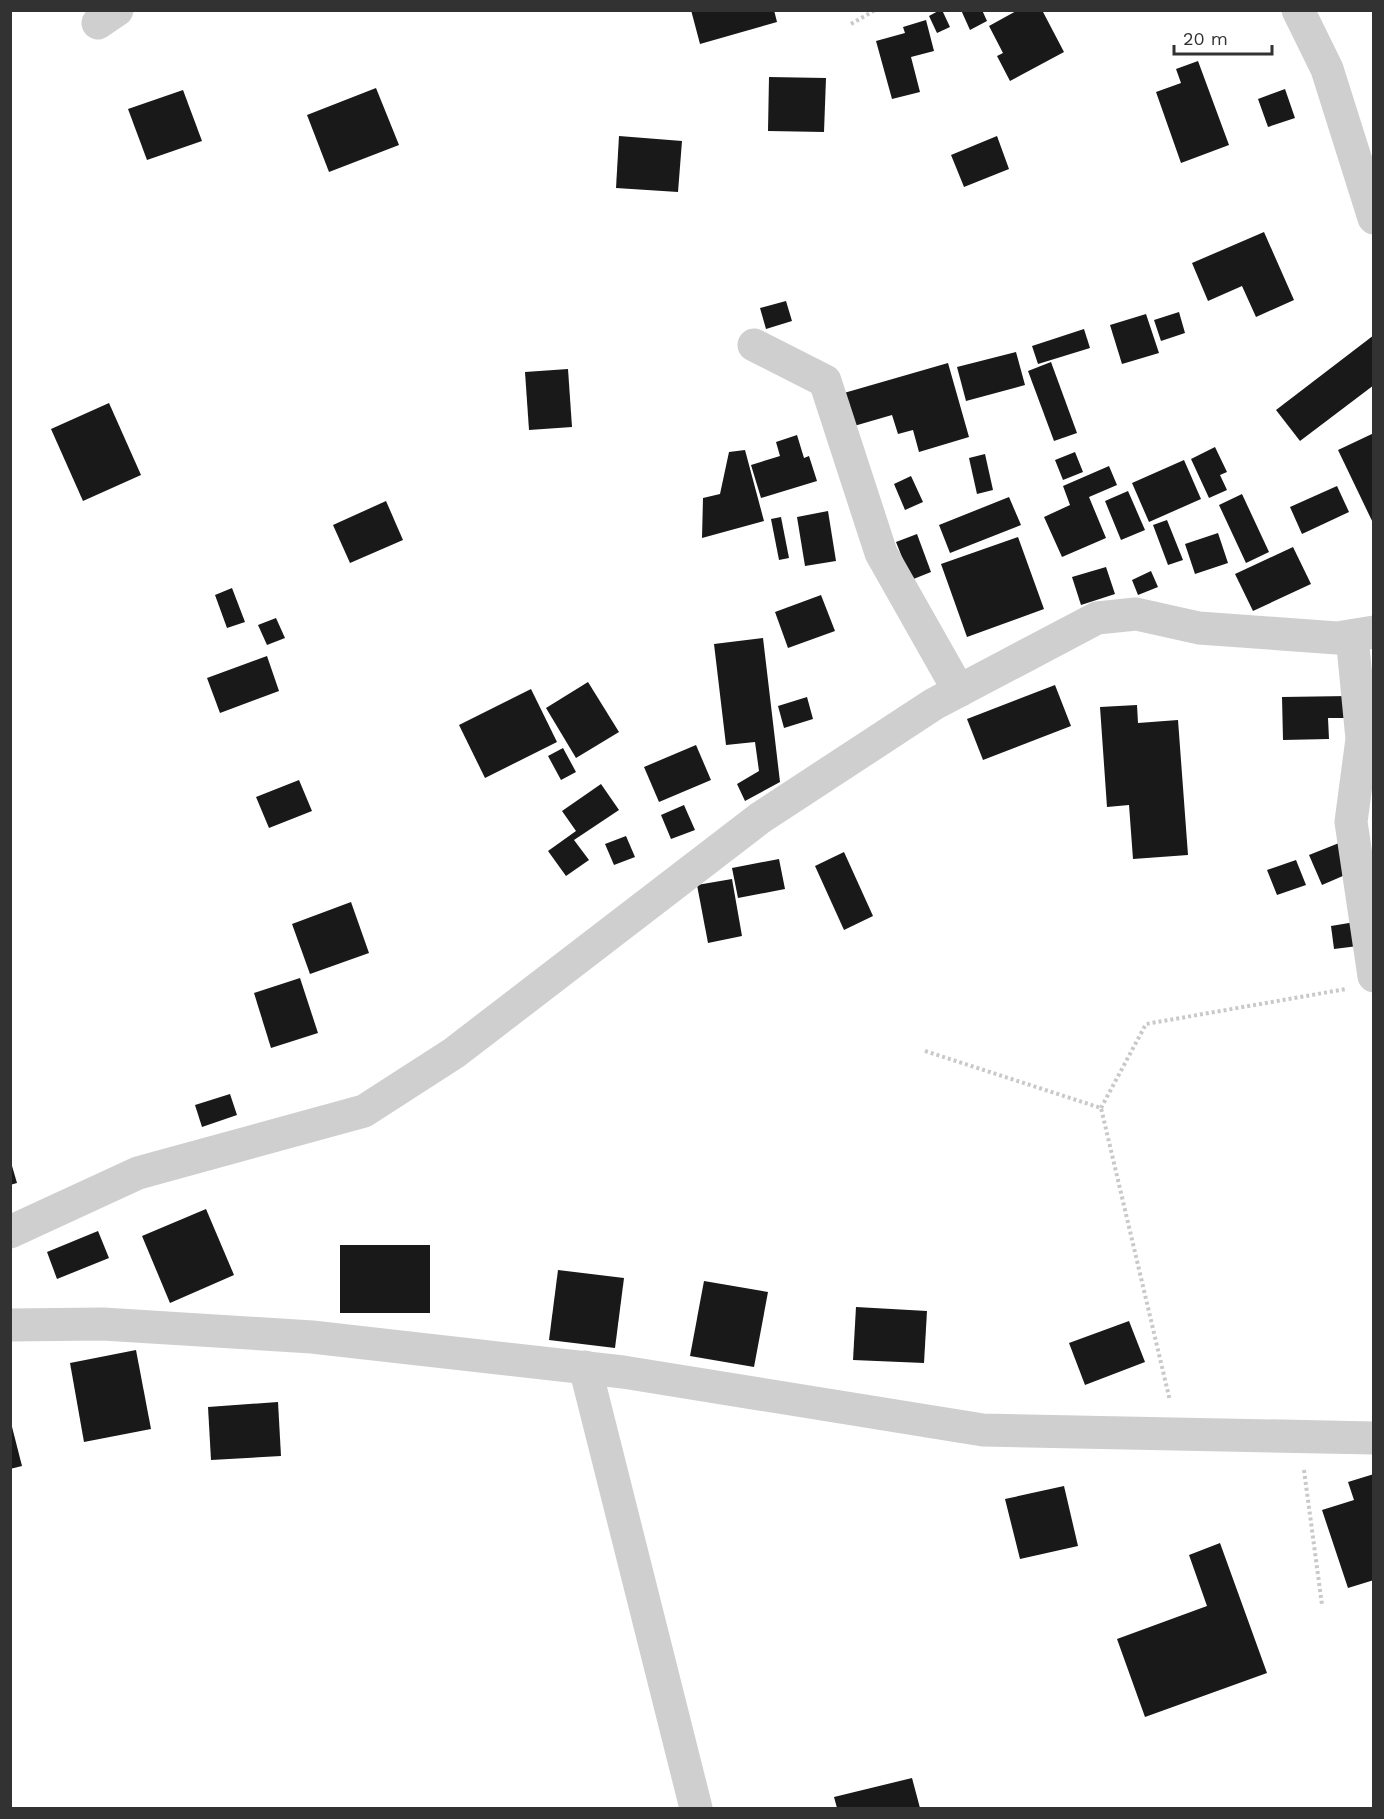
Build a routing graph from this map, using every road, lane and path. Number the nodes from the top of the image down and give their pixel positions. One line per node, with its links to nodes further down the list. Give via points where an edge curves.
1 (875, 10): 3 (path)
2 (1299, 10): 4 (street, via 1327,69)
3 (851, 24)
4 (1374, 218)
5 (754, 345): 7 (street, via 825,381 881,553)
6 (1363, 634): 7 (street, via 1337,638 1199,628 1136,614 1097,618); 8 (street, via 1362,739 1351,822)
7 (959, 691): 11 (street, via 760,818 454,1053 364,1111 138,1173)
8 (1362, 983): 10 (path, via 1146,1024)
9 (925, 1051): 10 (path)
10 (1101, 1108): 14 (path)
11 (10, 1232)
12 (10, 1325): 13 (street, via 104,1324 312,1337)
13 (585, 1367): 14 (street, via 983,1430); 18 (street)
14 (1177, 1434): 15 (street)
15 (1300, 1436): 16 (street); 17 (path)
16 (1374, 1438)
17 (1322, 1605)
18 (696, 1809)

